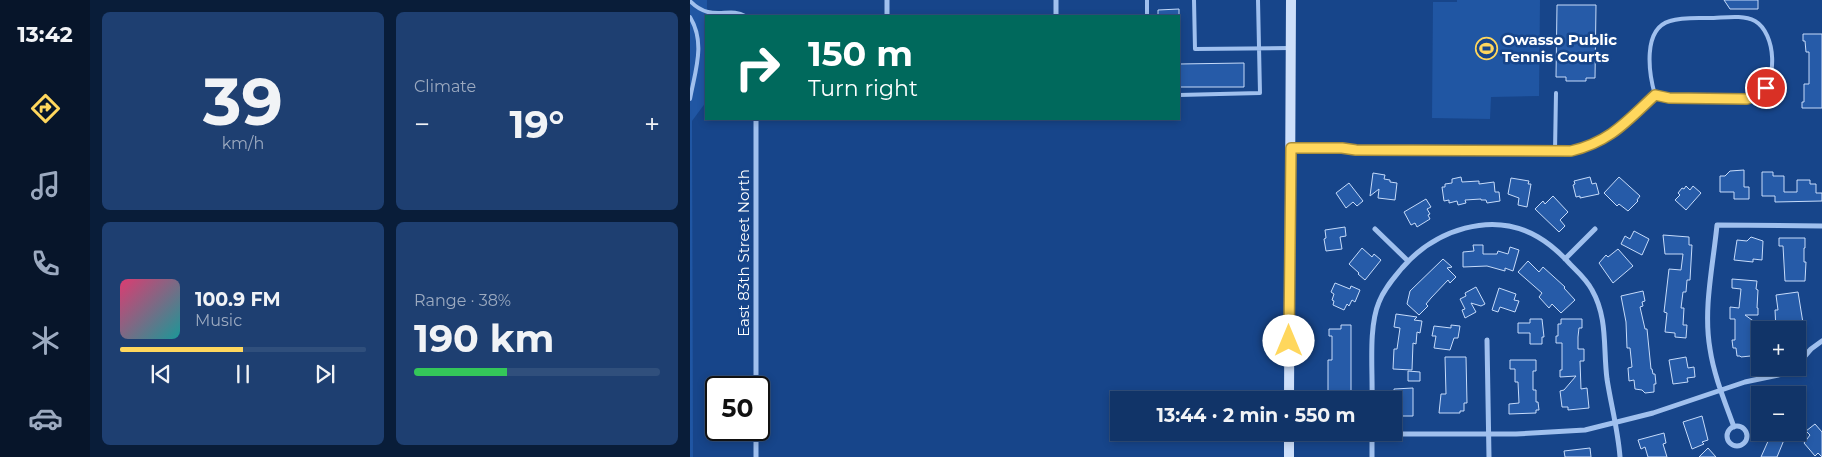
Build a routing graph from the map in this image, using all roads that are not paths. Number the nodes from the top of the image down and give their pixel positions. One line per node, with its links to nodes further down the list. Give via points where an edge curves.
1 (887, 0): 9 (street)
2 (1056, 0): 10 (street)
3 (1147, 0): 11 (lane)
4 (1194, 0): 14 (lane, via 1195,49)
5 (1258, 0): 14 (lane)
6 (1291, 0): 13 (main road)
7 (691, 1): 8 (lane, via 698,10)
8 (743, 15)
9 (887, 15)
10 (1056, 15)
11 (1147, 15)
12 (690, 17): 18 (lane, via 697,32 699,48)
13 (1291, 48): 14 (lane); 20 (main road)
14 (1260, 49): 16 (lane, via 1260,93)
15 (1556, 93): 21 (lane)
16 (1180, 95)
17 (1655, 95): 17 (lane, via 1747,99 1759,94 1770,81 1772,53 1767,33 1762,26 1746,18 1665,22 1651,40 1650,77); 21 (lane, via 1614,133 1584,148)
18 (690, 99)
19 (756, 120): 30 (street, East 83th Street North)
20 (1291, 148): 21 (lane); 33 (main road)
21 (1555, 151)
22 (1822, 226): 32 (street, via 1717,225 1708,333)
23 (1375, 229): 26 (street)
24 (1595, 229): 25 (street)
25 (1565, 259): 26 (street, via 1547,243 1527,232 1487,225 1448,233 1432,241); 35 (street, via 1591,288 1601,311 1607,379)
26 (1408, 261): 34 (street, via 1390,283 1377,308 1372,332)
27 (1487, 340): 38 (street)
28 (1822, 342): 29 (street)
29 (1806, 355)
30 (756, 376)
31 (1774, 376): 32 (street)
32 (1721, 390): 35 (street); 36 (street)
33 (1289, 391)
34 (1372, 391)
35 (1616, 423): 38 (street, via 1575,431); 46 (street)
36 (1734, 427)
37 (1402, 433): 38 (street)
38 (1488, 434): 45 (street)
39 (756, 441): 42 (street)
40 (1289, 441): 43 (main road)
41 (1372, 441): 44 (street)
42 (756, 457)
43 (1288, 457)
44 (1372, 457)
45 (1489, 457)
46 (1620, 457)

